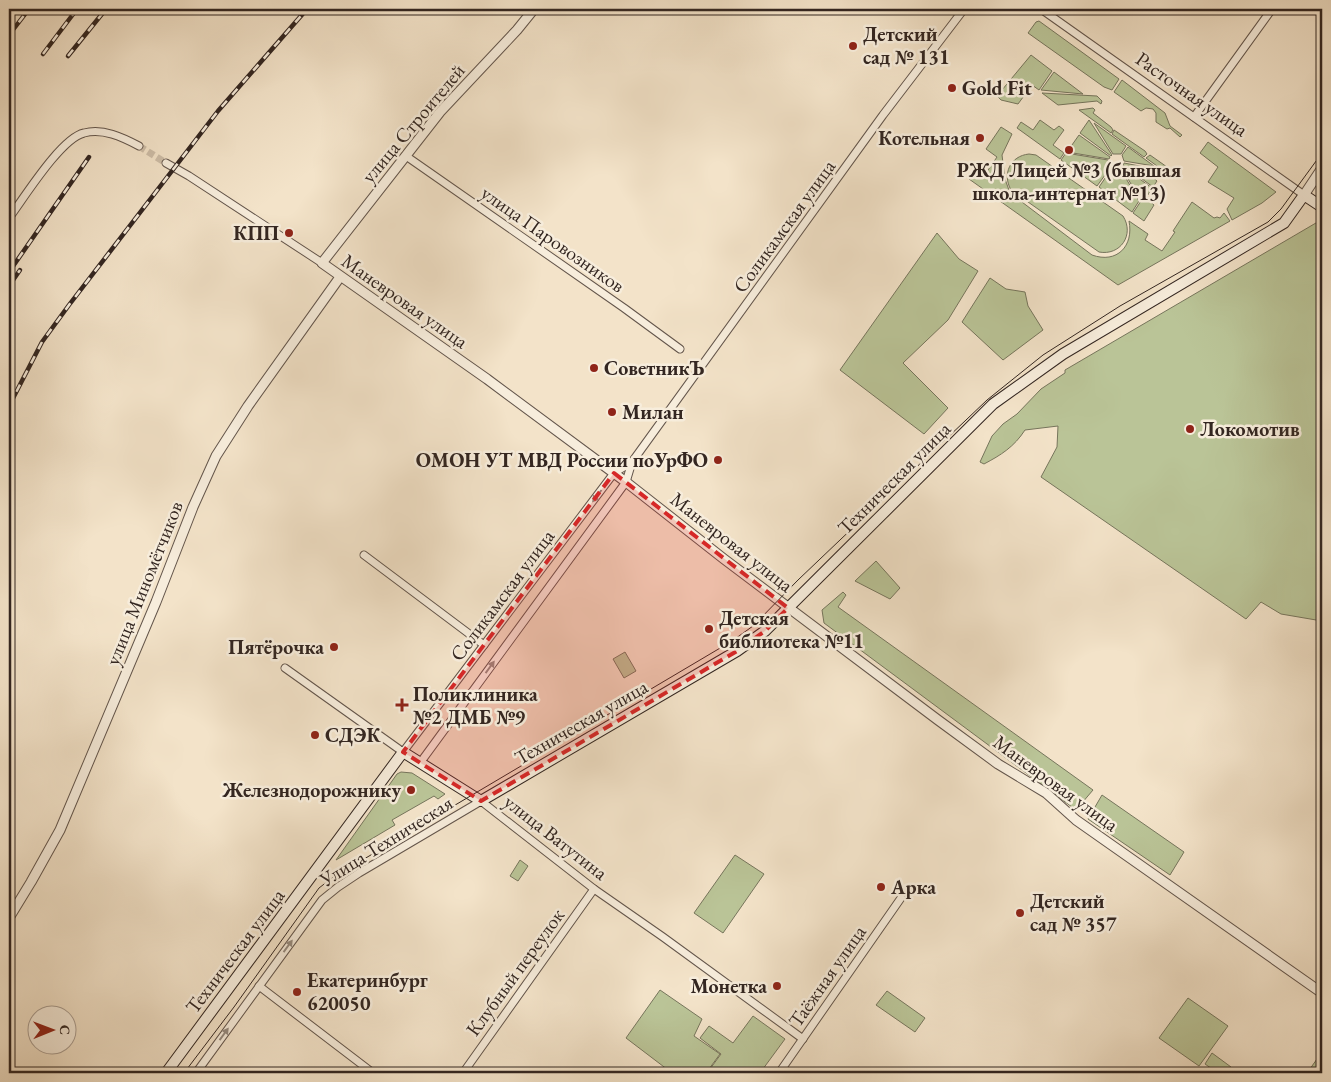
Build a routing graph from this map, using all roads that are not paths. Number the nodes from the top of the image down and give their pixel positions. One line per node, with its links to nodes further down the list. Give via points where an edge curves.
1 (534, 9): 7 (street, улица Строителей, via 440,112)
2 (964, 9): 16 (street, Соликамская улица)
3 (1041, 9): 5 (street, Расточная улица)
4 (1272, 9): 5 (street)
5 (1194, 117): 10 (street, Расточная улица)
6 (139, 146): 12 (street, via 106,133 76,136 60,150)
7 (406, 156): 13 (street, улица Строителей); 15 (street, улица Паровозников)
8 (166, 163): 13 (street, Маневровая улица)
9 (1322, 168): 10 (street, Техническая улица)
10 (1304, 195): 11 (main road, Расточная улица); 20 (main road, Техническая улица, via 1284,222 1063,354 994,404)
11 (1322, 207)
12 (9, 218)
13 (322, 263): 14 (street, Маневровая улица)
14 (340, 276): 17 (street, Маневровая улица); 28 (street, улица Миномётчиков, via 216,456 192,507 156,602 60,830)
15 (680, 349)
16 (632, 462): 17 (street, Соликамская улица); 18 (street, Соликамская улица)
17 (614, 473): 18 (street, Маневровая улица); 21 (street, Соликамская улица, one-way to 21)
18 (626, 482): 20 (street, Маневровая улица); 24 (street, Соликамская улица, one-way to 18)
19 (364, 555): 21 (street)
20 (788, 608): 25 (main road, Техническая улица, via 765,632 737,652); 30 (street, Маневровая улица, via 998,764 1046,793 1076,820)
21 (484, 645): 23 (street, Соликамская улица)
22 (285, 668): 23 (street, улица Ватутина)
23 (403, 752): 24 (main road, улица Ватутина); 32 (main road, Техническая улица)
24 (420, 763): 25 (main road, улица Ватутина)
25 (481, 801): 26 (street, улица Ватутина); 29 (street, Улица Техническая, one-way to 25, via 322,900 338,887)
26 (594, 890): 31 (street, улица Ватутина); 35 (street, Клубный переулок)
27 (901, 898): 31 (street, Таёжная улица)
28 (9, 918)
29 (259, 986): 33 (street, Улица Техническая, one-way to 29); 34 (street)
30 (1322, 993)
31 (803, 1039): 36 (street, Таёжная улица)
32 (166, 1073)
33 (196, 1073)
34 (373, 1073)
35 (463, 1073)
36 (779, 1073)

